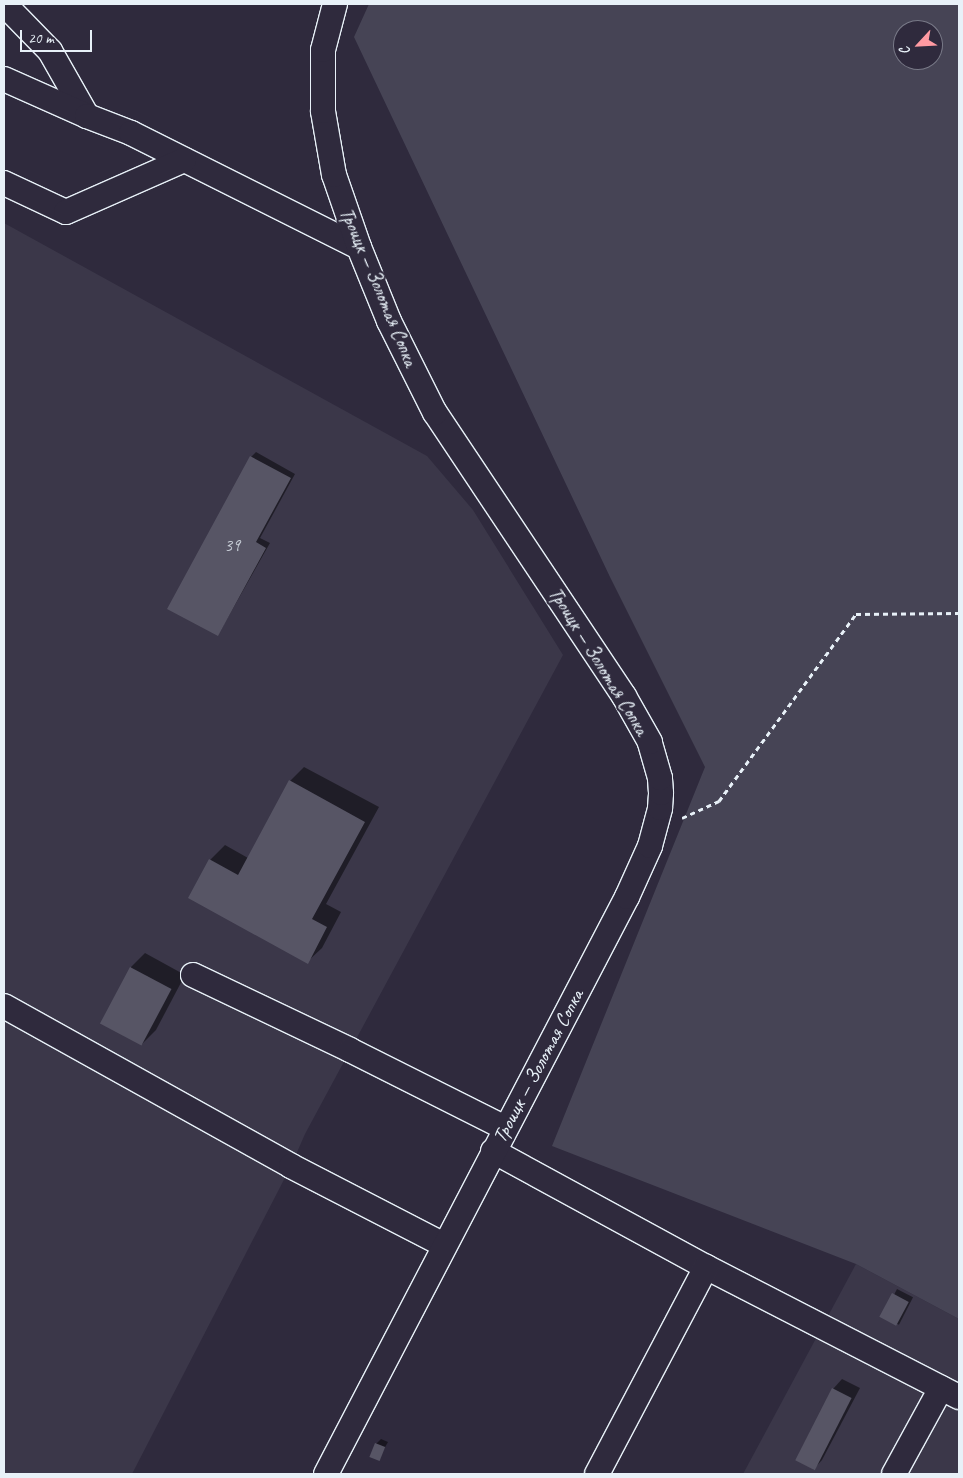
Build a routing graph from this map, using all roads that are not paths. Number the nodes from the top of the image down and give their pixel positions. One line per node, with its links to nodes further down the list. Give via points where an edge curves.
1 (334, 4): 7 (street, Троицк — Золотая Сопка, via 323,50 323,111 334,174)
2 (4, 6): 4 (street, via 50,50)
3 (4, 79): 4 (street)
4 (87, 116): 5 (street)
5 (184, 160): 6 (street, via 66,212); 7 (street)
6 (4, 184)
7 (359, 247): 10 (street, Троицк — Золотая Сопка, via 389,321 435,413 604,663 650,742 660,778 660,808 644,861)
8 (193, 974): 10 (street)
9 (4, 1006): 12 (street, via 291,1166)
10 (505, 1128): 11 (street, Троицк — Золотая Сопка)
11 (493, 1151): 12 (street, Троицк — Золотая Сопка); 13 (street)
12 (444, 1245): 15 (street, Троицк — Золотая Сопка)
13 (706, 1267): 14 (street); 16 (street)
14 (950, 1392): 17 (street)
15 (326, 1474)
16 (597, 1474)
17 (894, 1474)

